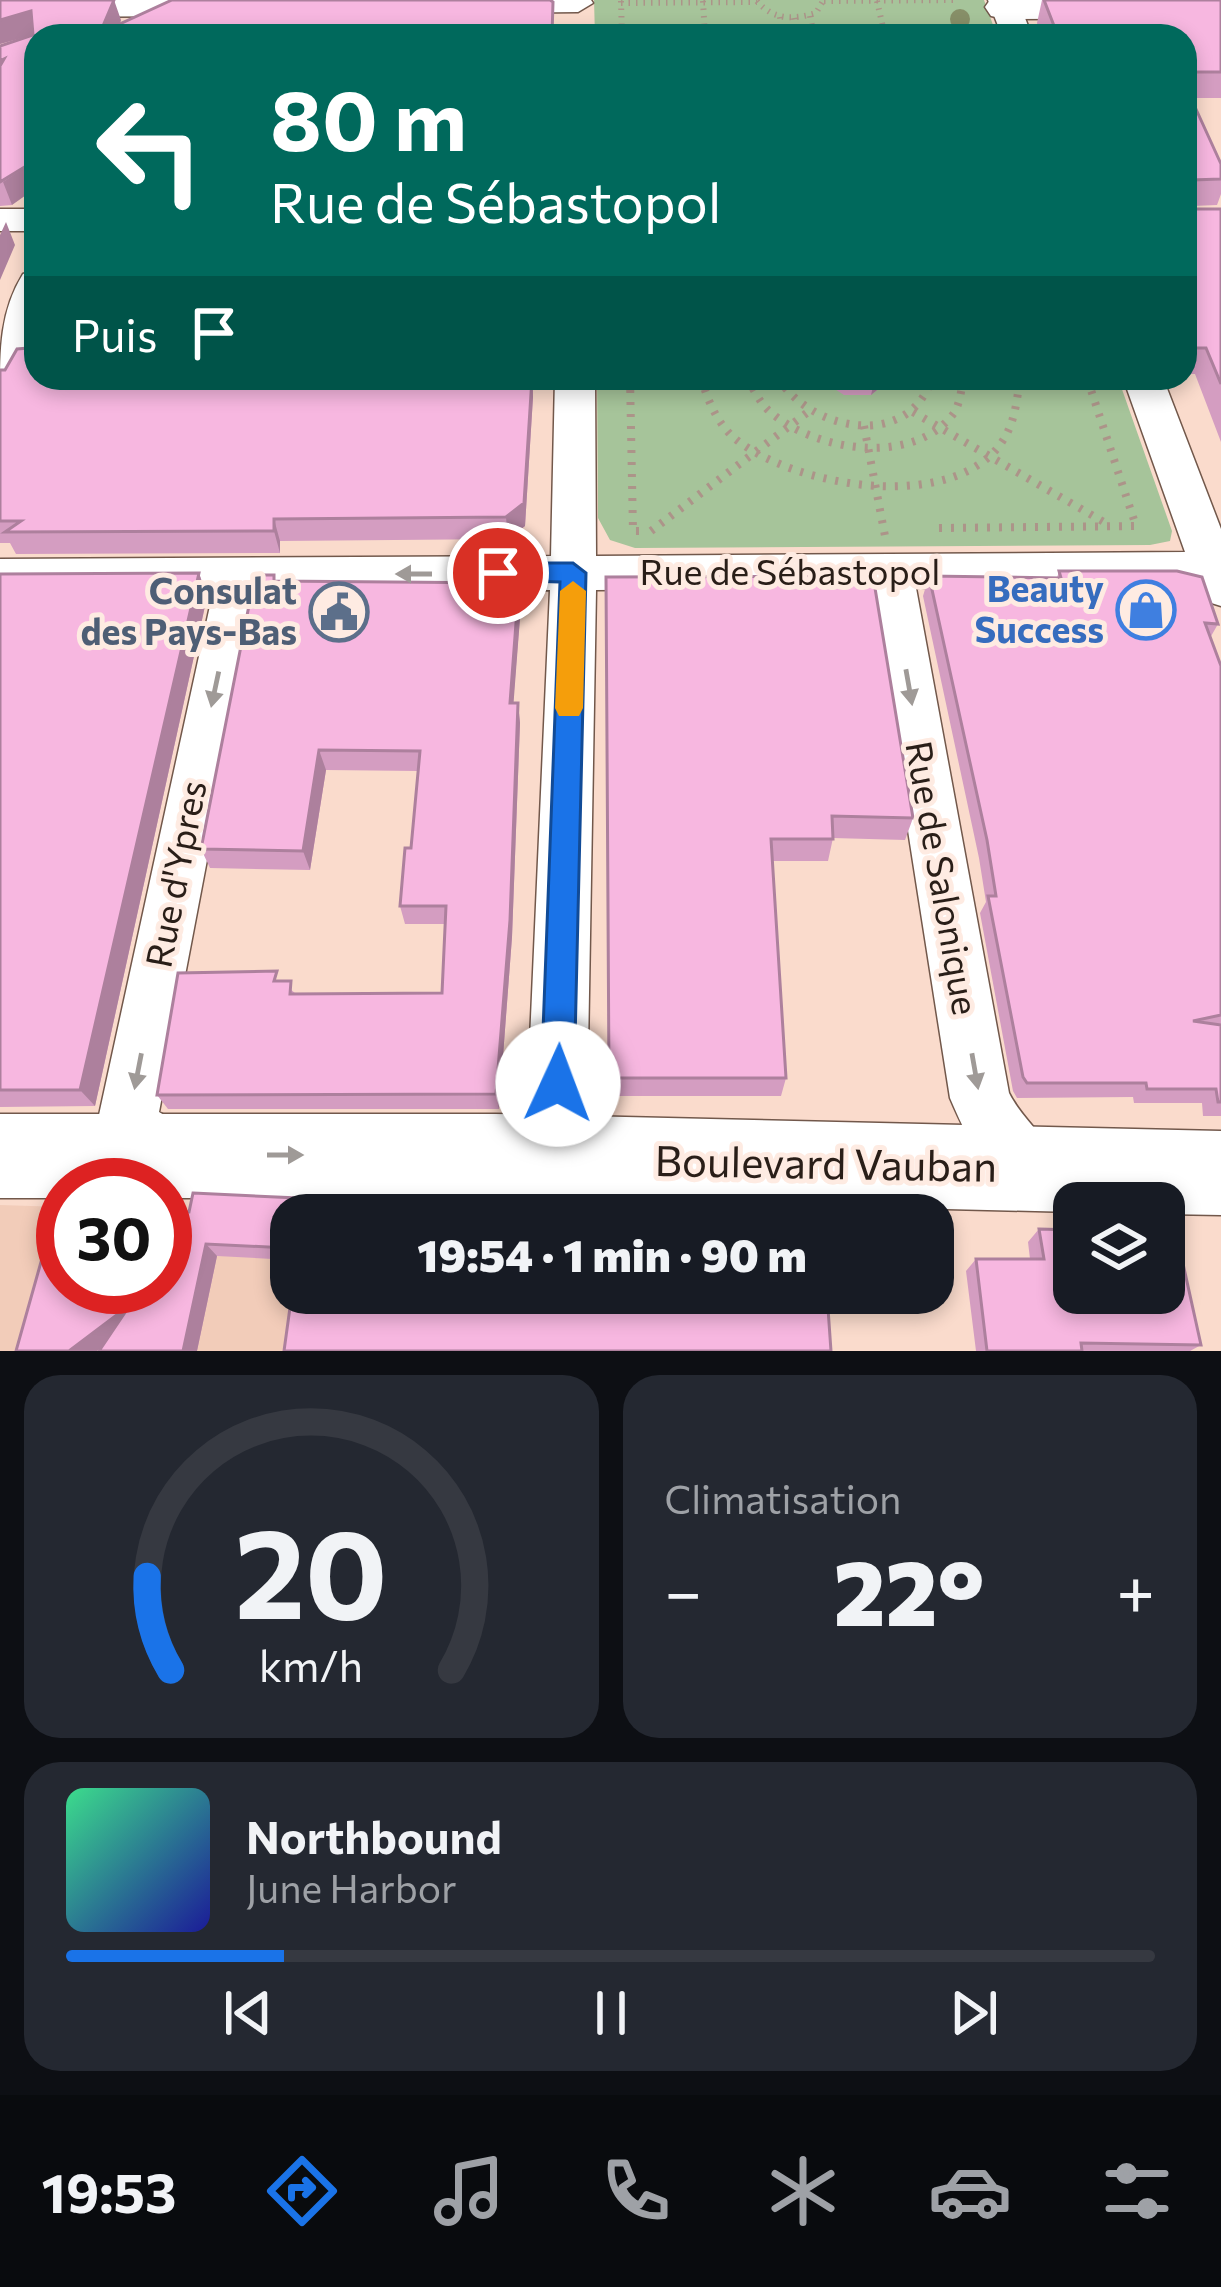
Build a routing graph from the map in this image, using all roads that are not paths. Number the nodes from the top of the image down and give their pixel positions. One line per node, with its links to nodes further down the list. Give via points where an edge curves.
1 (579, 2): 2 (street)
2 (460, 4)
3 (1221, 6): 6 (street)
4 (248, 7): 7 (street)
5 (0, 8): 8 (street)
6 (1009, 14)
7 (137, 20)
8 (74, 24)
9 (24, 314): 10 (street)
10 (0, 379)
11 (575, 390): 14 (street)
12 (1148, 390): 17 (street)
13 (887, 555): 14 (street, Rue de Sébastopol); 17 (street, Rue de Sébastopol); 21 (street, Rue de Salonique, one-way to 21, via 980,1098)
14 (573, 573): 15 (street, Rue de Sébastopol, one-way to 15); 20 (street, via 557,1108 550,1128)
15 (239, 575): 16 (street, Rue de Sébastopol); 18 (street, Rue d'Ypres, one-way to 18, via 129,1115 141,1138)
16 (0, 576)
17 (1219, 576)
18 (171, 1154): 19 (street, Boulevard Vauban); 20 (street, Boulevard Vauban, one-way to 20)
19 (0, 1156)
20 (495, 1156): 21 (street, Boulevard Vauban)
21 (1030, 1168): 22 (street, Boulevard Vauban)
22 (1221, 1173)

